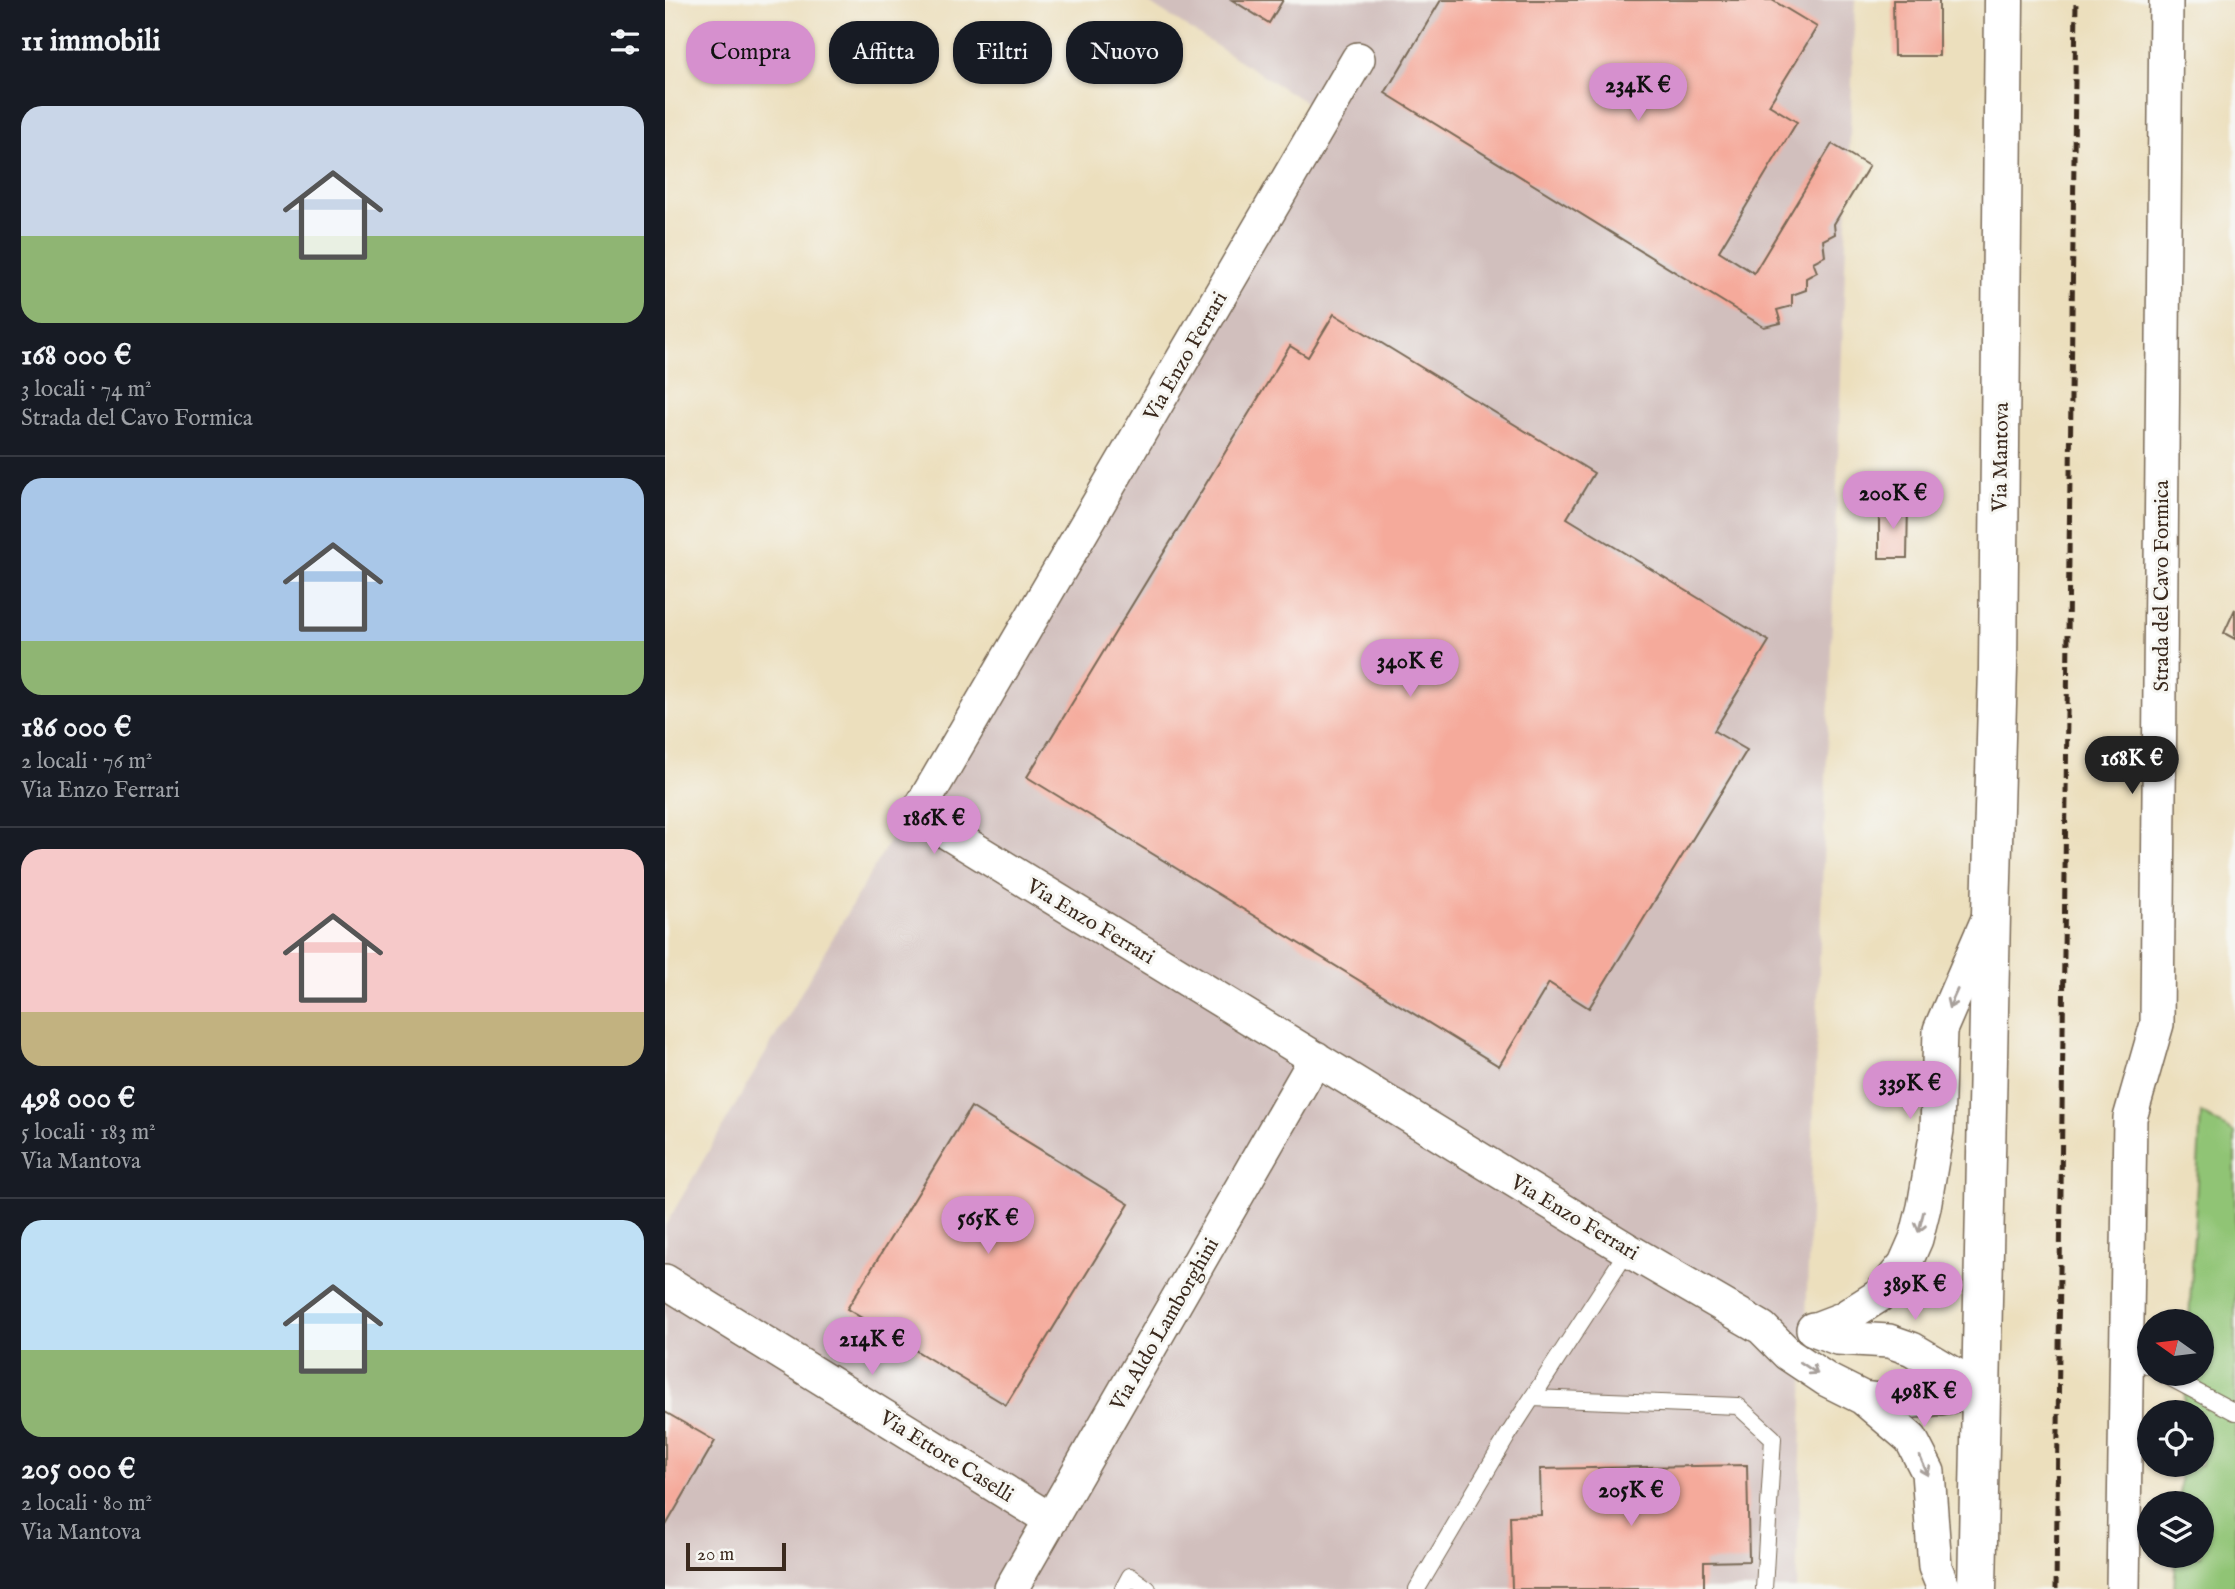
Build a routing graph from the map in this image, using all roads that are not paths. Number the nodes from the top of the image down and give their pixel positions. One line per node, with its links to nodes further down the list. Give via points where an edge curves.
1 (2004, 0): 4 (main road, Via Mantova, via 1998,668)
2 (2165, 0): 10 (street, Strada del Cavo Formica, via 2157,1024 2130,1118)
3 (1359, 59): 5 (street, Via Enzo Ferrari, via 917,814)
4 (1990, 914): 9 (street, Via Mantova, one-way to 9, via 1940,1030 1937,1130 1916,1239 1905,1264 1880,1295); 13 (main road, Via Mantova)
5 (1316, 1058): 6 (street, Via Enzo Ferrari); 17 (street, Via Aldo Lamborghini)
6 (1629, 1250): 8 (street, Via Enzo Ferrari); 14 (lane)
7 (665, 1281): 17 (street, Via Ettore Caselli)
8 (1762, 1328): 9 (street, Via Mantova); 15 (street, one-way to 15, via 1788,1354)
9 (1816, 1329): 13 (street, Via Mantova, via 1836,1338 1889,1341 1912,1349)
10 (2137, 1330)
11 (2137, 1375): 25 (street, Strada del Cavo Formica)
12 (2186, 1386): 16 (lane)
13 (1981, 1390): 15 (street, via 1919,1402); 24 (main road, Via Mantova)
14 (1532, 1398): 21 (lane); 22 (lane, via 1738,1406 1773,1438)
15 (1863, 1398): 23 (street, one-way to 23, via 1911,1439 1928,1472 1935,1567)
16 (2235, 1412)
17 (1051, 1520): 18 (street, Via Aldo Lamborghini)
18 (1011, 1589)
19 (1123, 1589): 20 (lane, via 1130,1576)
20 (1148, 1589)
21 (1417, 1589)
22 (1764, 1589)
23 (1944, 1589)
24 (1977, 1589)
25 (2123, 1589)

